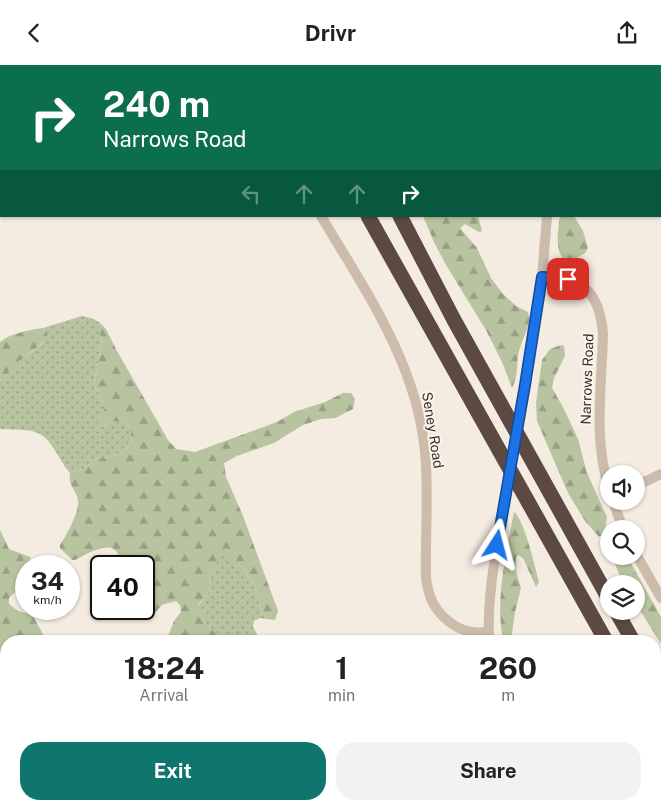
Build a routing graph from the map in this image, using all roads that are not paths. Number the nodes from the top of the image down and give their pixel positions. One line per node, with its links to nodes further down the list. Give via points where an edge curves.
1 (322, 217): 16 (street, Seney Road, via 376,308 412,386 425,451 426,578 432,603 447,620)
2 (369, 217): 18 (highway)
3 (401, 217): 7 (highway)
4 (406, 217): 7 (street)
5 (547, 217): 6 (street)
6 (542, 277): 8 (street, Narrows Road, via 577,283 591,294 599,310 603,333 599,433); 17 (street, bridge, via 494,560)
7 (454, 320): 12 (highway)
8 (603, 465)
9 (661, 474): 10 (street)
10 (645, 482)
11 (644, 565): 13 (street)
12 (600, 583)
13 (657, 583): 14 (street)
14 (661, 598)
15 (621, 620): 19 (highway)
16 (482, 635)
17 (489, 635)
18 (603, 635)
19 (630, 635)

